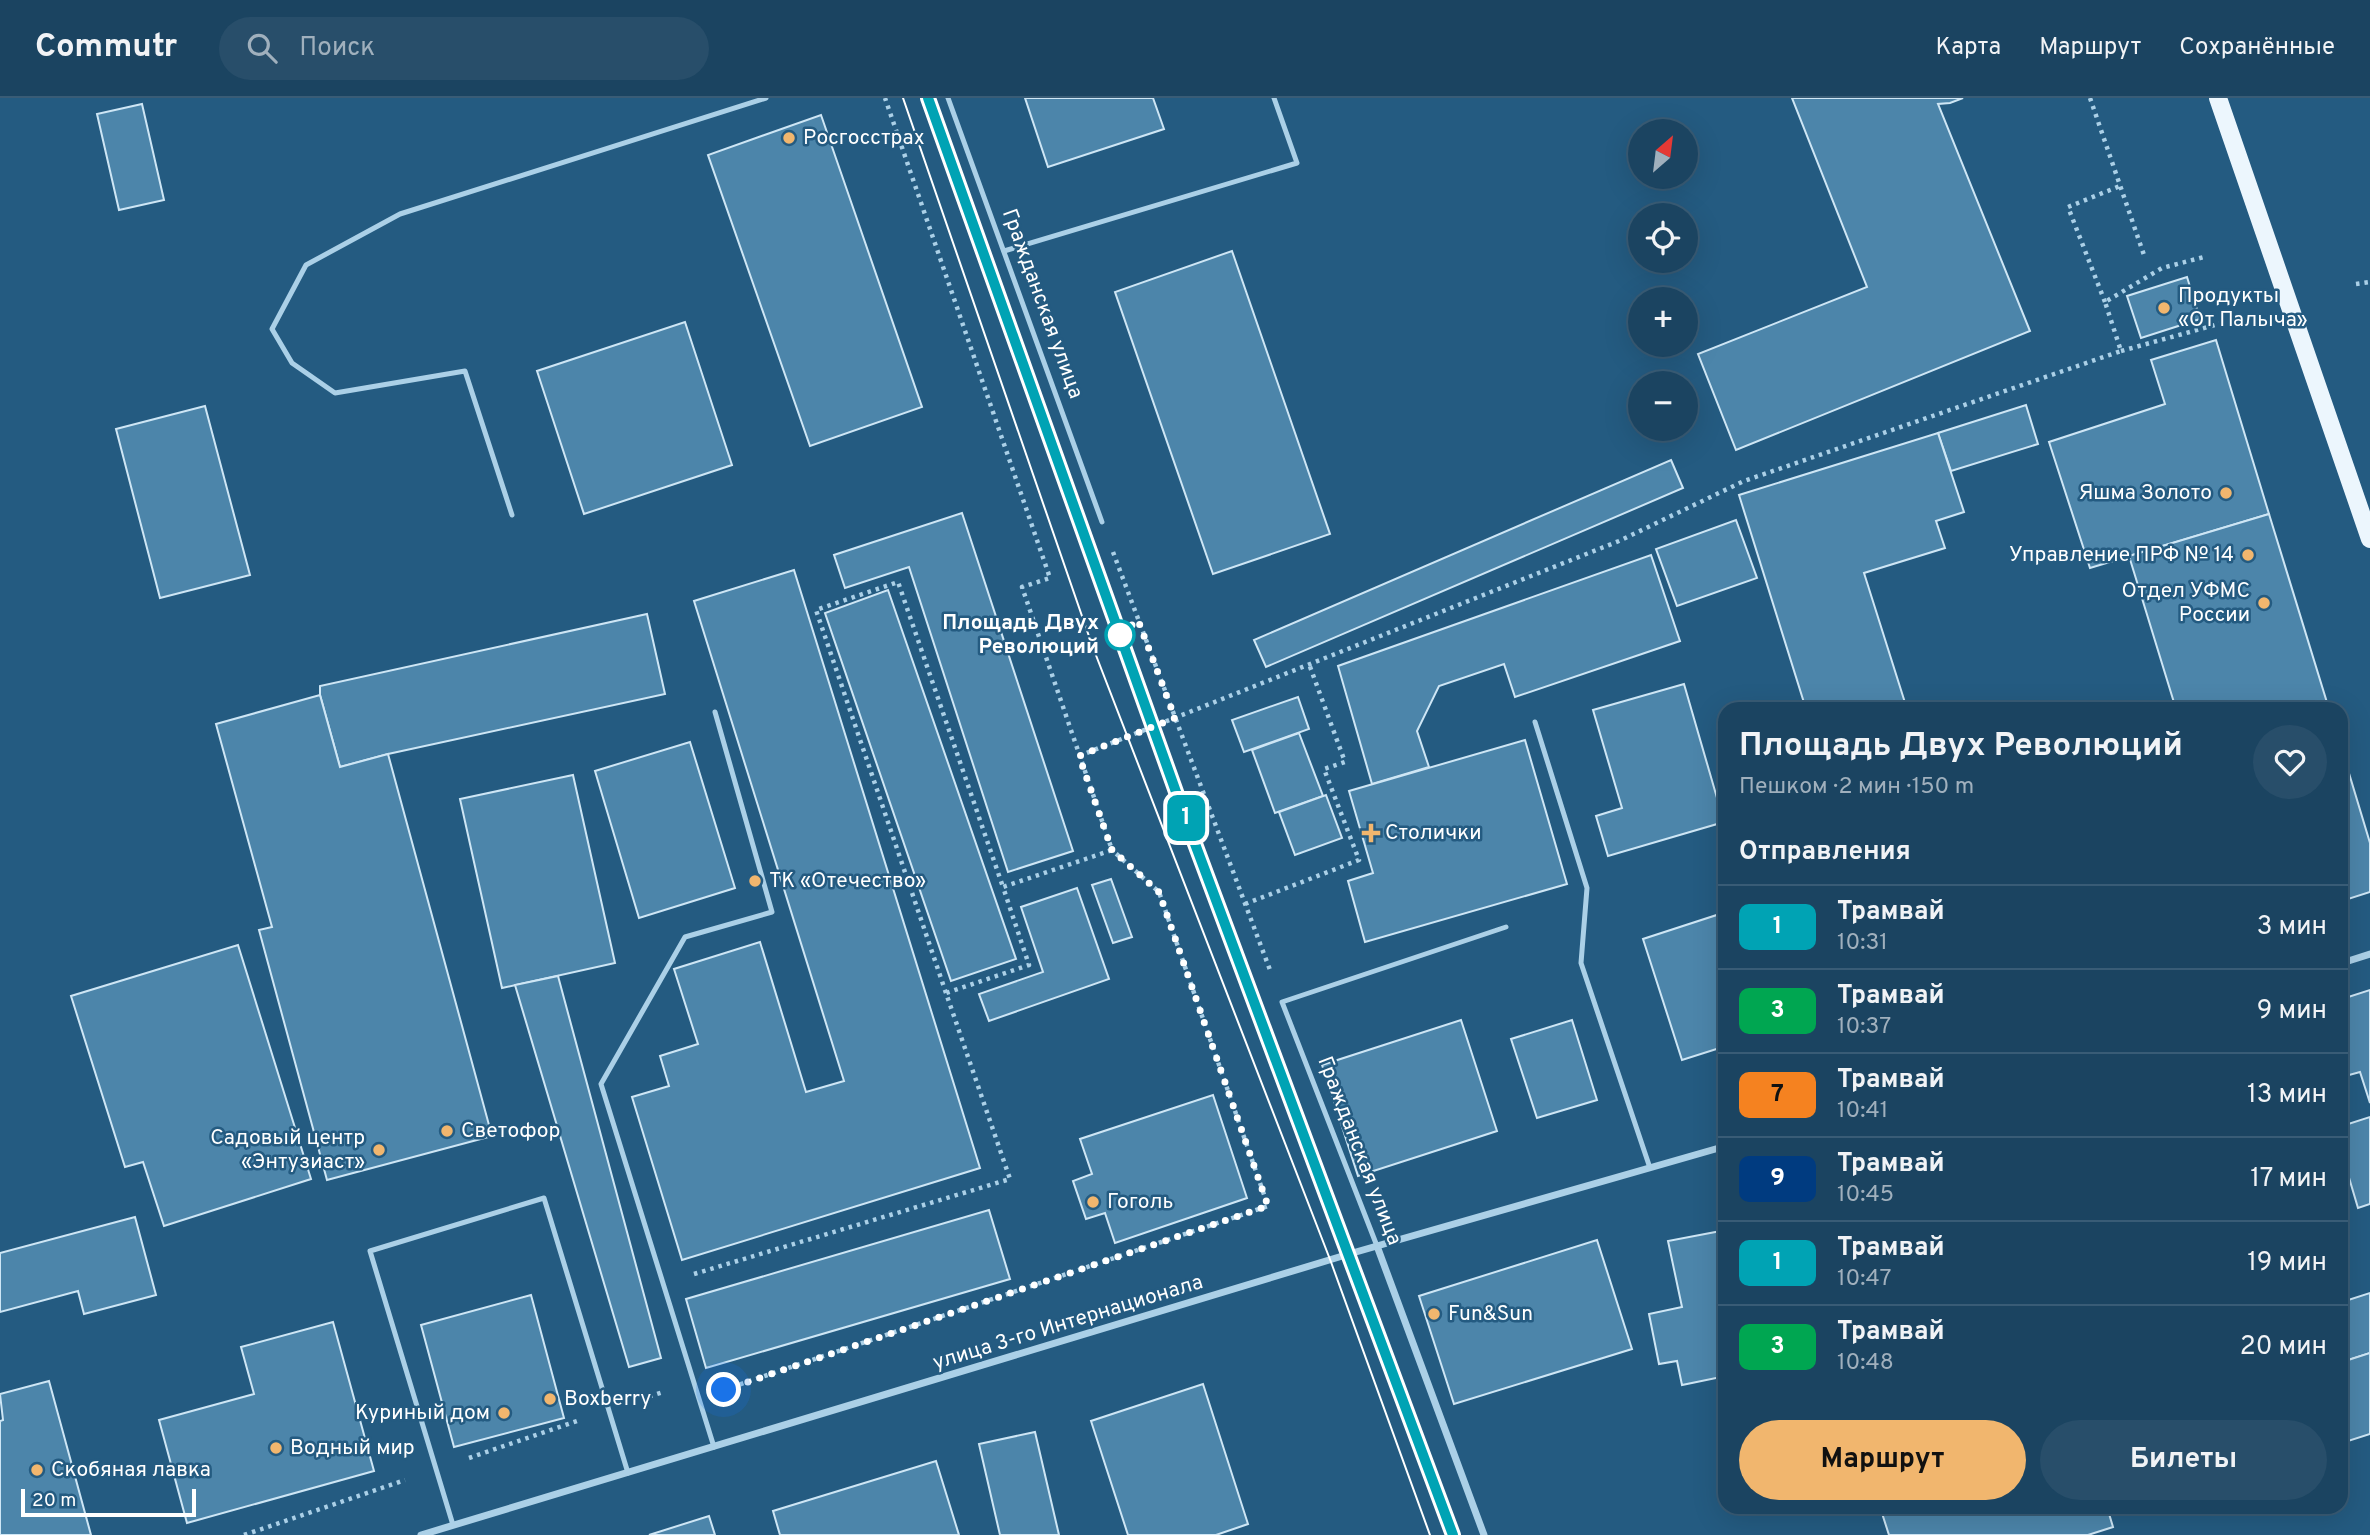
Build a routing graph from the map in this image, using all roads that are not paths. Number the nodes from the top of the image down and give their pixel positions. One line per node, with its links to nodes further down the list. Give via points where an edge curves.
1 (766, 98): 6 (lane, via 400,214 306,265 272,329 292,363 335,393 464,370)
2 (948, 98): 5 (lane, Гражданская улица)
3 (1274, 98): 5 (lane, via 1297,163)
4 (2218, 98): 8 (main road)
5 (1004, 251): 7 (lane, Гражданская улица)
6 (512, 515)
7 (1101, 522)
8 (2370, 539)
9 (715, 712): 17 (lane, via 772,912 685,937 601,1084)
10 (1535, 722): 15 (lane, via 1587,888 1581,963)
11 (1506, 927): 16 (lane, Гражданская улица, via 1282,1002)
12 (2370, 954): 13 (street)
13 (2348, 961)
14 (1718, 1148): 15 (street, улица 3-го Интернационала)
15 (1650, 1168): 16 (street, улица 3-го Интернационала)
16 (1377, 1246): 17 (street, улица 3-го Интернационала); 21 (street, Гражданская улица)
17 (714, 1447): 18 (street, улица 3-го Интернационала)
18 (628, 1472): 19 (street, улица 3-го Интернационала); 19 (lane, via 544,1198 369,1251)
19 (453, 1525): 20 (street, улица 3-го Интернационала)
20 (421, 1535)
21 (1484, 1535)

